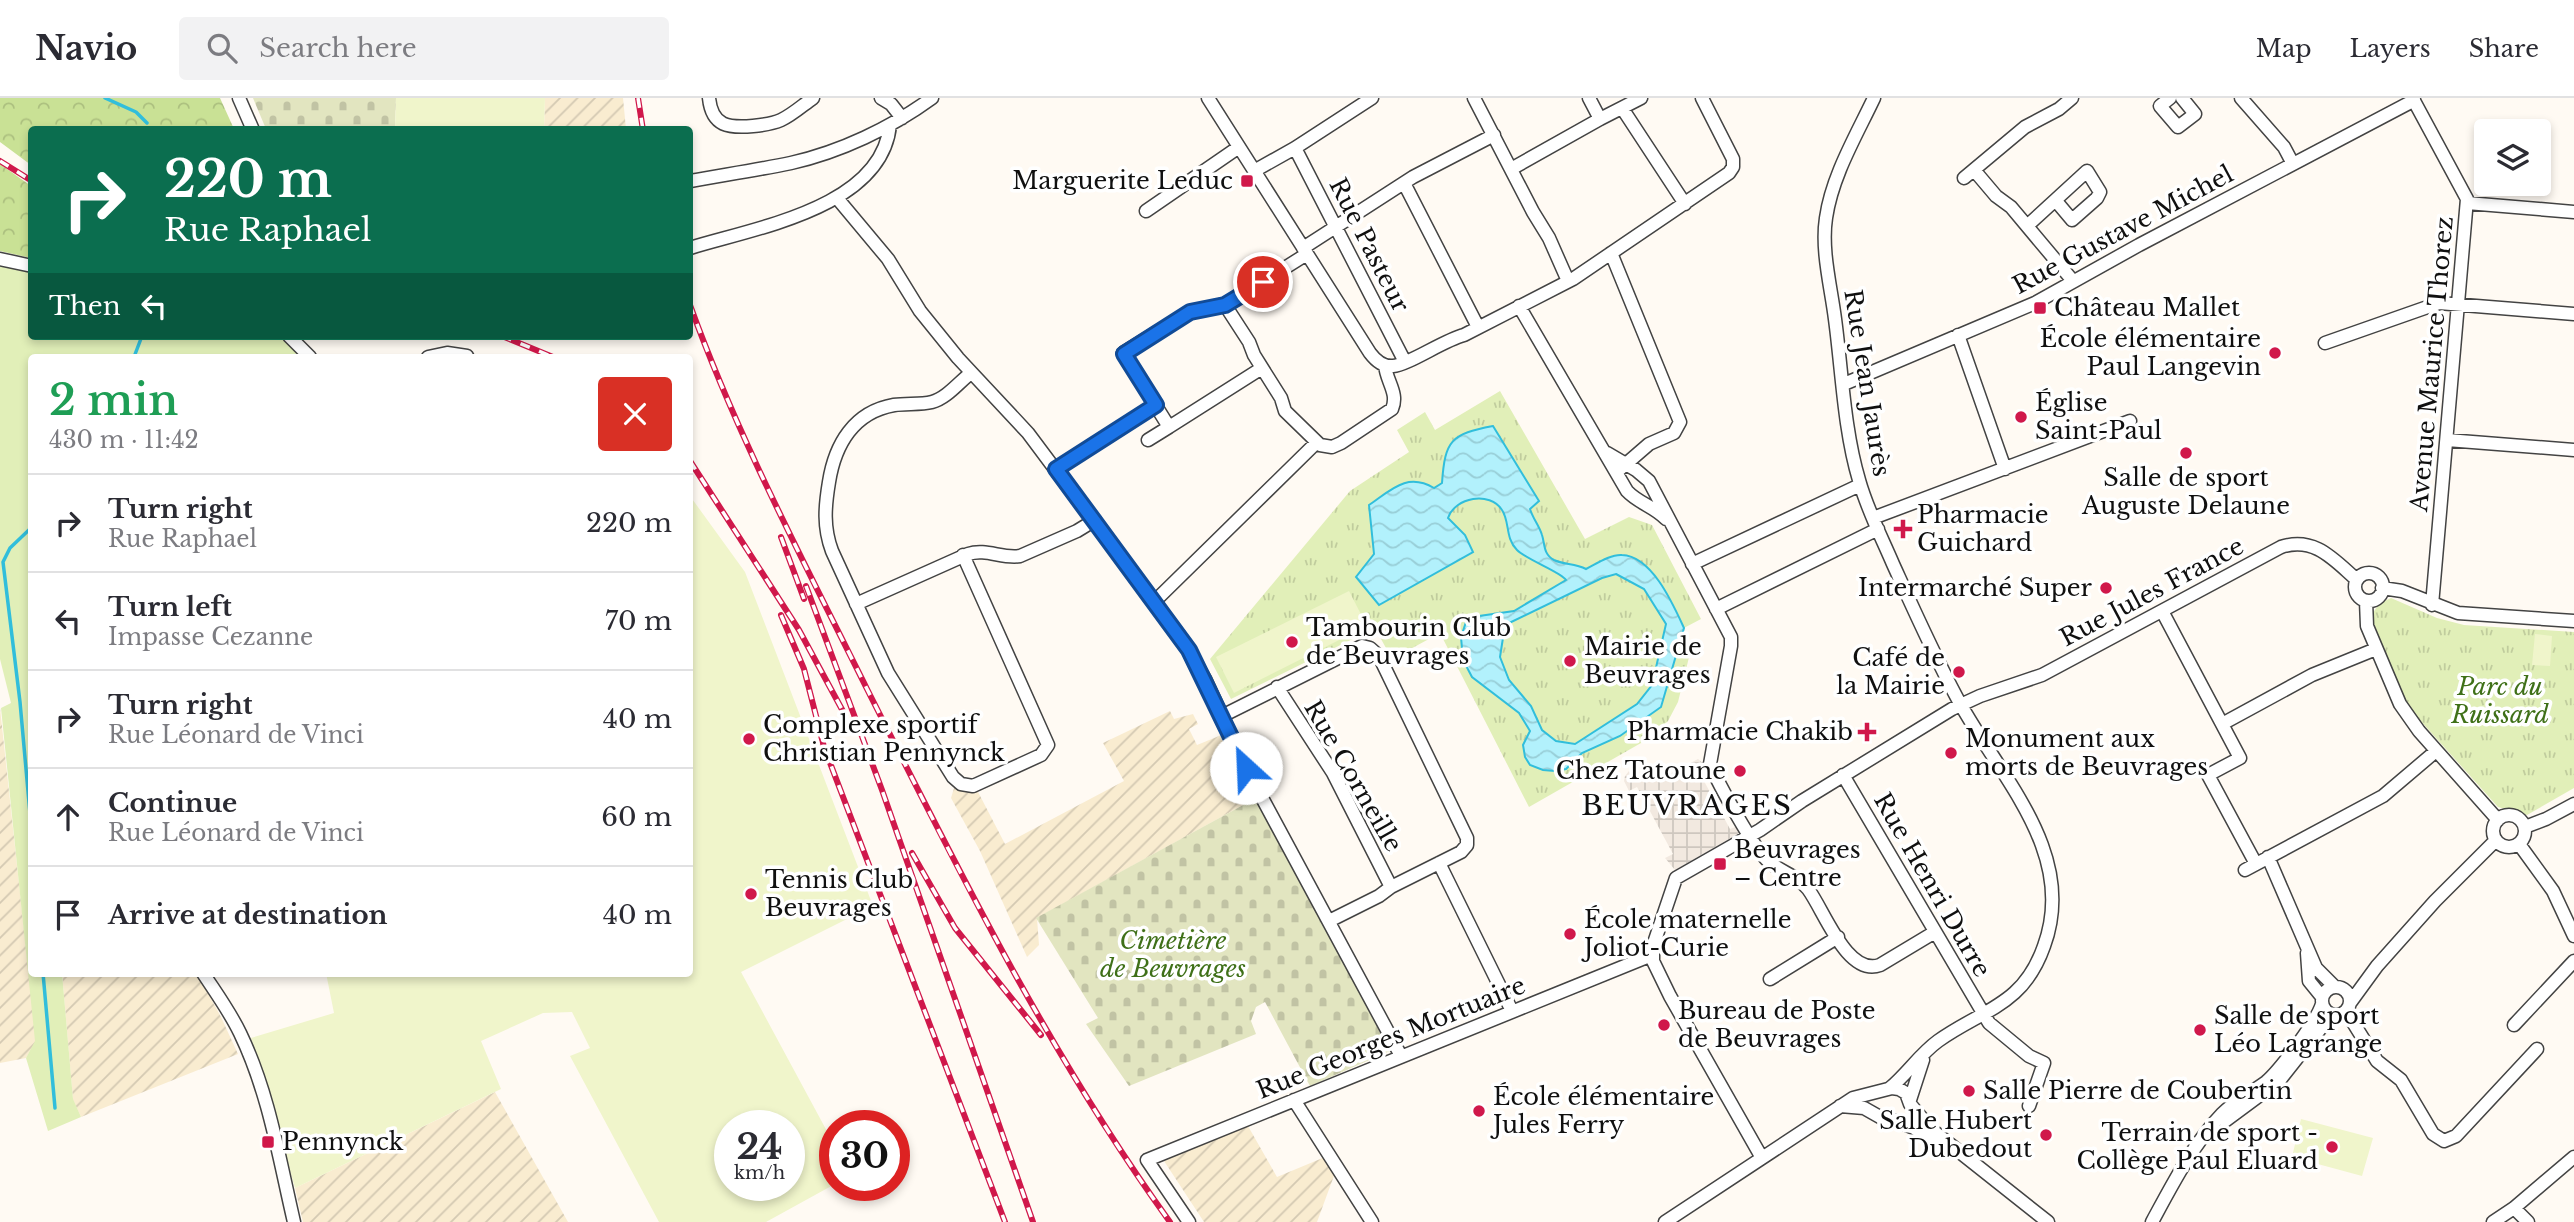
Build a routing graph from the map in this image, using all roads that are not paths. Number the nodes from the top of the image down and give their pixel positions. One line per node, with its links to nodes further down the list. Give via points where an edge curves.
1 (239, 98): 22 (street)
2 (709, 98): 3 (street, via 718,120 737,127 776,122)
3 (813, 98)
4 (881, 98): 19 (street)
5 (932, 98): 19 (street)
6 (1208, 98): 24 (street)
7 (1372, 98): 25 (street)
8 (1474, 98): 23 (street)
9 (1589, 98): 20 (street)
10 (1641, 98): 18 (street)
11 (1702, 98): 34 (street, via 1733,167)
12 (1874, 98): 59 (street, Rue Jean Jaurès, via 1842,164 1825,223)
13 (2072, 98): 37 (street, via 2020,131 1969,174)
14 (2170, 98): 15 (street, via 2161,106 2178,127 2195,114)
15 (2182, 98)
16 (2241, 98): 26 (street)
17 (2414, 99): 26 (street, Rue Gustave Michel); 33 (street, Avenue Maurice Thorez)
18 (1622, 108): 20 (street); 34 (street)
19 (902, 118): 21 (street)
20 (1600, 119): 27 (street)
21 (890, 125): 29 (street, via 801,160); 31 (street, via 880,157 861,180)
22 (251, 126)
23 (1494, 135): 27 (street); 30 (street)
24 (1239, 147): 28 (street); 35 (street)
25 (1295, 148): 28 (street); 38 (street, Rue Pasteur)
26 (2293, 164): 45 (street, Rue Gustave Michel)
27 (1511, 169): 44 (street)
28 (1254, 171): 40 (street)
29 (693, 180)
30 (1404, 183): 38 (street); 50 (street)
31 (837, 198): 39 (street); 58 (street)
32 (2056, 201): 37 (street)
33 (2468, 203): 36 (street); 46 (street, Avenue Maurice Thorez)
34 (1685, 204): 41 (street)
35 (1146, 211)
36 (2574, 212)
37 (2027, 226): 45 (street)
38 (1336, 227): 40 (street); 55 (street, Rue Pasteur)
39 (693, 246)
40 (1305, 251): 47 (street); 56 (street, via 1370,353)
41 (1611, 253): 44 (street); 68 (street, via 1680,422 1674,433 1648,444)
42 (0, 259): 43 (street)
43 (28, 264)
44 (1569, 281): 48 (street)
45 (2073, 281): 51 (street, Rue Gustave Michel, via 2029,306)
46 (2458, 304): 49 (street); 53 (street, via 2429,305); 64 (street, Avenue Maurice Thorez)
47 (1225, 305): 57 (street); 60 (street, via 1190,312 1124,354)
48 (1519, 306): 50 (street); 68 (street)
49 (2574, 314)
50 (1478, 327): 55 (street)
51 (1958, 335): 59 (street, Rue Gustave Michel); 69 (street)
52 (293, 340): 54 (street)
53 (2325, 344)
54 (307, 354)
55 (1405, 362): 56 (street)
56 (1385, 365): 65 (street, via 1395,394 1392,409 1337,445)
57 (1262, 368): 62 (street); 65 (street, via 1285,411)
58 (971, 373): 67 (street); 80 (street, via 932,402 891,406 869,414 840,444 831,471 825,523)
59 (1844, 384): 70 (street, Rue Jean Jaurès)
60 (1156, 405): 62 (street); 67 (street)
61 (2130, 421): 69 (street)
62 (1169, 426): 63 (street)
63 (1148, 440)
64 (2447, 440): 66 (street); 81 (street, Avenue Maurice Thorez)
65 (1317, 443): 78 (street)
66 (2574, 450)
67 (1056, 469): 71 (street)
68 (1620, 469): 72 (street, via 1633,497); 72 (street, via 1647,478)
69 (2005, 469): 73 (street)
70 (1860, 485): 73 (street, Rue Jean Jaurès); 75 (street)
71 (1095, 520): 74 (street, via 1020,556 981,551); 78 (street)
72 (1671, 524): 75 (street)
73 (1876, 524): 82 (street); 87 (street, Rue Jean Jaurès)
74 (963, 555): 80 (street); 80 (street, via 1048,742 1041,755 980,785 965,785 953,777 897,690)
75 (1692, 564): 82 (street)
76 (2357, 580): 77 (street, via 2374,575); 79 (street, via 2355,592); 83 (street, Rue Jules France, via 2320,549 2289,545)
77 (2382, 588): 79 (street, via 2378,598); 81 (street, via 2402,591)
78 (1155, 601): 88 (street, via 1189,650)
79 (2366, 601): 85 (street, via 2366,620)
80 (856, 604)
81 (2432, 605): 84 (street, via 2468,614)
82 (1716, 609): 95 (street, via 1731,642 1710,764)
83 (2162, 611): 87 (street, Rue Jules France, via 2037,677); 89 (street)
84 (2574, 621)
85 (2376, 649): 89 (street, via 2318,672); 90 (street, via 2400,704)
86 (1277, 687): 88 (street); 99 (street, via 1362,646 1377,653 1467,838 1464,850); 100 (street, Rue Corneille, via 1333,773)
87 (1960, 705): 91 (street, Rue Jules France); 115 (street, Rue Jean Jaurès, via 2025,806 2042,845 2052,894 2050,929 2035,966 2012,996)
88 (1222, 716): 101 (street)
89 (2221, 724): 98 (street, via 2240,758 2208,775 2250,867)
90 (2436, 751): 93 (street); 98 (street, via 2383,796)
91 (1843, 775): 95 (street, Rue Jules France); 102 (street, Rue Henri Durre)
92 (2574, 804): 94 (street)
93 (2498, 820): 94 (street, via 2515,816); 96 (street)
94 (2525, 827): 97 (street)
95 (1750, 836): 104 (street, via 1766,860 1808,889); 106 (street, Rue Jules France, via 1673,881)
96 (2496, 840): 97 (street, via 2507,847); 108 (street)
97 (2519, 844): 103 (street, via 2553,891)
98 (2268, 857): 105 (street)
99 (1439, 863): 100 (street); 114 (street)
100 (1391, 887): 101 (street)
101 (1329, 922): 119 (street)
102 (1935, 932): 104 (street, via 1872,968 1854,961); 115 (street, Rue Henri Durre)
103 (2574, 936)
104 (1838, 937): 110 (street)
105 (2306, 946): 111 (street, via 2318,971); 112 (street, via 2308,979)
106 (1652, 955): 114 (street, Rue Georges Mortuaire); 129 (street, via 1670,996)
107 (2574, 961): 116 (street)
108 (2377, 967): 111 (street); 113 (street)
109 (206, 977): 132 (street, via 235,1022 260,1081)
110 (1770, 979)
111 (2337, 986): 112 (street, via 2326,990); 113 (street, via 2348,993)
112 (2322, 1001): 113 (street, via 2326,1011); 127 (street, via 2317,1017 2270,1078 2228,1108)
113 (2344, 1009): 117 (street, via 2376,1061 2401,1080 2433,1134 2444,1141 2456,1136); 127 (street, via 2324,1024 2276,1084)
114 (1512, 1012): 119 (street, Rue Georges Mortuaire)
115 (1984, 1016): 118 (street, Rue Jean Jaurès); 123 (street, Rue Henri Durre, via 2029,1056 2044,1063)
116 (2514, 1025)
117 (2537, 1049)
118 (1926, 1053): 120 (street, Rue Jean Jaurès); 122 (street)
119 (1401, 1056): 121 (street, Rue Georges Mortuaire)
120 (1888, 1089): 122 (street, via 1903,1091); 124 (street, via 1856,1096); 125 (street, via 1877,1101)
121 (1294, 1100): 133 (street, Rue Georges Mortuaire, via 1147,1160); 134 (street)
122 (1910, 1102): 126 (street, via 1907,1115); 130 (street, via 1932,1130)
123 (2029, 1105)
124 (1840, 1107): 125 (street, via 1860,1107); 129 (street)
125 (1879, 1115): 126 (street)
126 (1897, 1121): 130 (street, via 1927,1136)
127 (2205, 1136): 138 (street)
128 (2574, 1157): 131 (street)
129 (1762, 1158): 135 (street)
130 (2008, 1194): 136 (street); 137 (street)
131 (2514, 1208): 139 (street); 140 (street)
132 (294, 1222)
133 (1189, 1222)
134 (1372, 1222)
135 (1665, 1222)
136 (2039, 1222)
137 (2048, 1222)
138 (2152, 1222)
139 (2493, 1222)
140 (2528, 1222)

